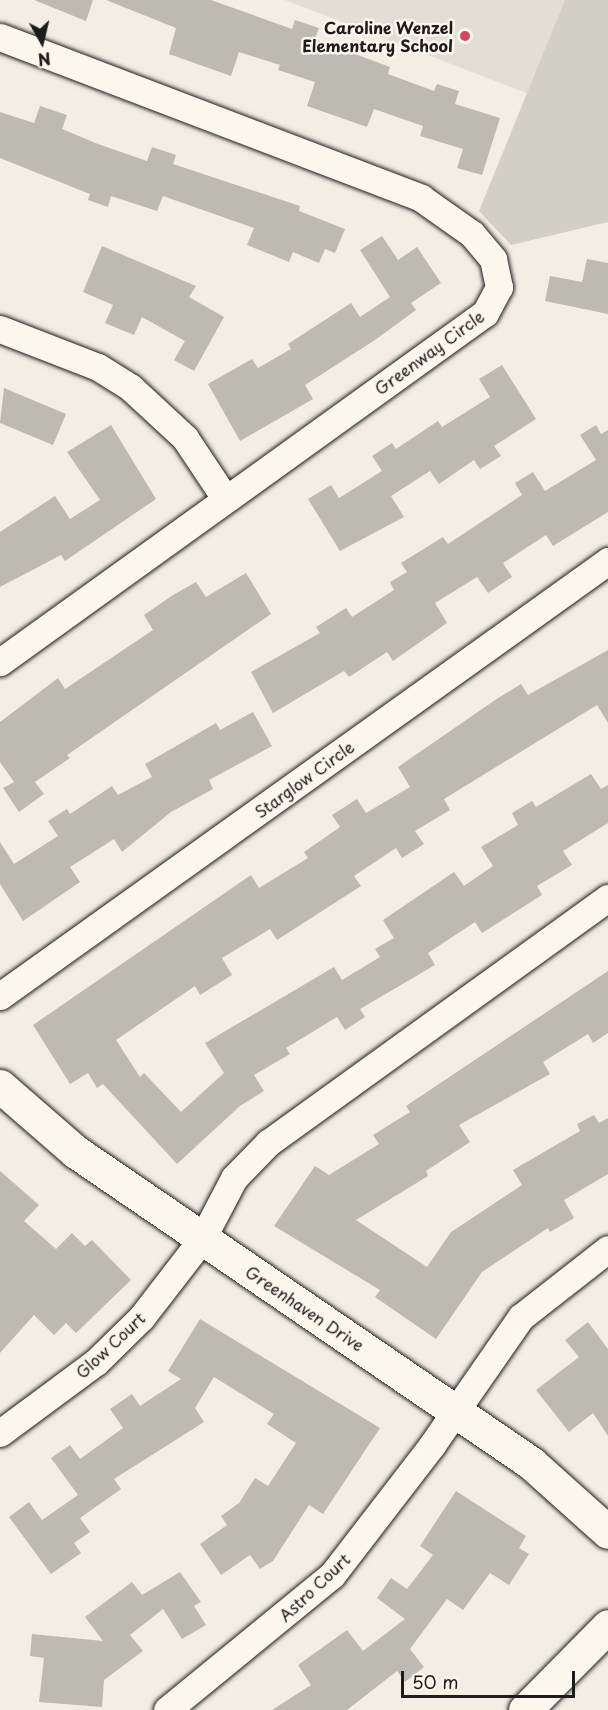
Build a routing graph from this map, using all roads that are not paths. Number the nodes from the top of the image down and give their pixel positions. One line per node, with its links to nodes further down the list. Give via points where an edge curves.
1 (0, 37): 3 (street, Greenway Circle, via 421,198 472,234 493,259 499,287 485,313)
2 (0, 328): 3 (street, via 98,367 130,387 184,438)
3 (225, 498): 5 (street, Greenway Circle)
4 (608, 561): 7 (street, Starglow Circle)
5 (0, 662)
6 (608, 897): 9 (street, via 268,1143 234,1178)
7 (0, 996)
8 (0, 1086): 9 (street, Greenhaven Drive, via 76,1152)
9 (202, 1239): 11 (street, Greenhaven Drive); 12 (street, Glow Court, via 141,1318 96,1362)
10 (608, 1249): 11 (street, Astro Court, via 521,1317)
11 (456, 1410): 13 (street, Greenhaven Drive, via 568,1491); 15 (street, Astro Court, via 332,1575)
12 (0, 1433)
13 (608, 1532)
14 (608, 1626): 16 (street)
15 (167, 1710)
16 (525, 1710)

